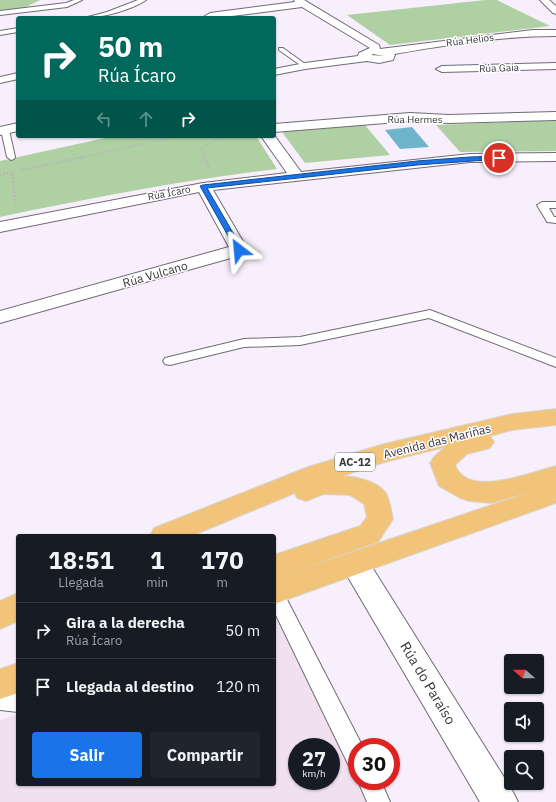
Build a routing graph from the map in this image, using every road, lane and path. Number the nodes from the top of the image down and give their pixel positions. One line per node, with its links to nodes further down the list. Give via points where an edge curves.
1 (54, 0): 7 (lane)
2 (79, 0): 7 (lane)
3 (143, 0): 9 (lane)
4 (300, 2): 10 (street); 17 (street, via 375,47)
5 (549, 2): 6 (street)
6 (556, 11)
7 (14, 12): 8 (lane)
8 (0, 14)
9 (96, 16)
10 (210, 16)
11 (16, 30): 12 (lane)
12 (0, 33)
13 (532, 33): 14 (street, Rúa Helios); 15 (street); 17 (street, Rúa Helios)
14 (556, 33)
15 (542, 42)
16 (281, 49): 18 (lane)
17 (376, 54): 18 (street, Rúa Helios)
18 (305, 66): 21 (street, Rúa Helios)
19 (556, 66): 20 (street, Rúa Gaia)
20 (442, 69)
21 (276, 72)
22 (16, 76): 23 (street)
23 (0, 80)
24 (556, 116): 26 (street, Rúa Hermes, via 410,118)
25 (6, 127): 30 (lane)
26 (276, 128)
27 (169, 138): 32 (path)
28 (220, 138): 35 (path, via 201,148)
29 (269, 138): 34 (street)
30 (11, 157)
31 (556, 157): 34 (street, Rúa Ícaro, via 470,158)
32 (20, 171)
33 (0, 175): 37 (path, via 12,172)
34 (296, 176): 35 (street, Rúa Ícaro)
35 (207, 180): 39 (street, Rúa Ícaro); 40 (street, Rúa Vulcano, via 239,250)
36 (556, 205): 38 (lane, via 542,205)
37 (16, 208)
38 (554, 223)
39 (0, 227)
40 (0, 317)
41 (170, 361): 42 (lane, via 244,343 300,341 430,314)
42 (556, 363)
43 (556, 417): 47 (highway, Avenida das Mariñas / AC-12, via 512,422 384,453 317,474)
44 (556, 420): 45 (highway, via 460,447 442,463 448,479 469,491 492,493)
45 (556, 475)
46 (556, 493): 48 (highway)
47 (170, 533): 49 (highway, via 246,514 322,484 355,486 375,498 380,519 369,534)
48 (355, 564): 50 (highway); 61 (street, Rúa do Paraíso)
49 (276, 567)
50 (276, 590)
51 (276, 595): 58 (lane)
52 (16, 607): 53 (highway)
53 (0, 616)
54 (16, 679): 55 (highway)
55 (0, 684)
56 (0, 700): 57 (lane)
57 (16, 702)
58 (348, 740)
59 (373, 790): 60 (lane)
60 (379, 802)
61 (500, 802)

